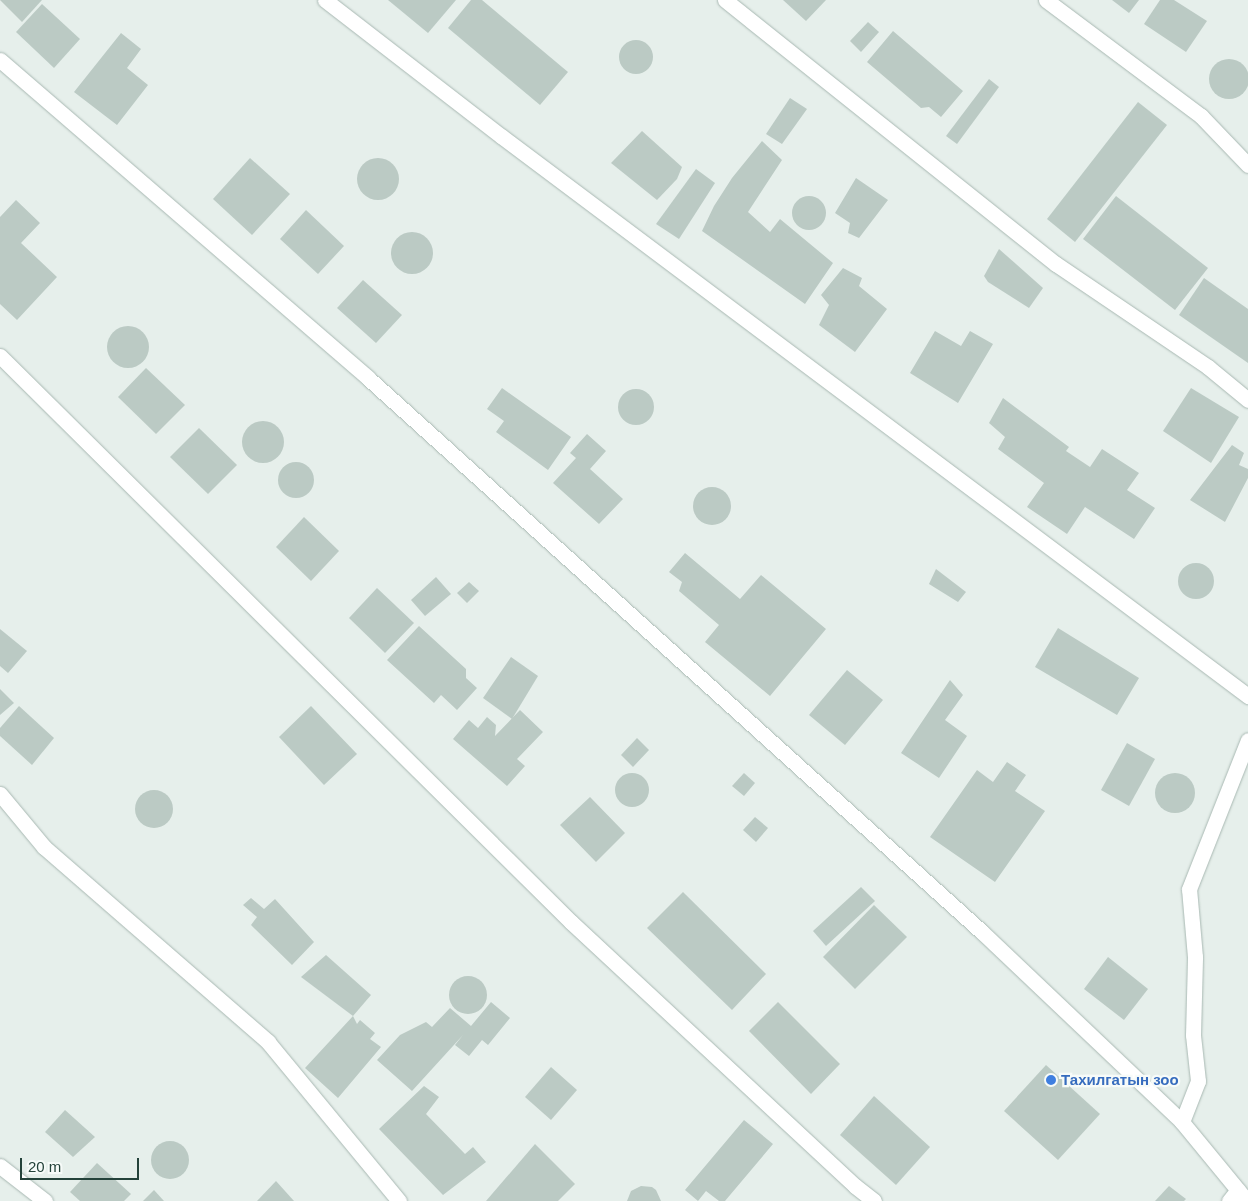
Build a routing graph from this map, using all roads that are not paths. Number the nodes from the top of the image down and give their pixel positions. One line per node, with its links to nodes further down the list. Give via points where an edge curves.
1 (326, 0): 8 (street, via 517,148)
2 (725, 0): 7 (street, via 1056,264 1208,367)
3 (1046, 0): 5 (street, via 1201,116)
4 (0, 60): 11 (street, via 375,384 982,932)
5 (1248, 165)
6 (0, 356): 16 (street, via 571,922)
7 (1248, 400)
8 (1248, 696)
9 (1248, 740): 11 (street, via 1190,889 1195,957 1193,1035 1198,1081)
10 (0, 794): 15 (street, via 44,847 268,1042)
11 (1182, 1122): 13 (street)
12 (0, 1166): 14 (street)
13 (1238, 1197)
14 (45, 1201)
15 (399, 1201)
16 (874, 1201)

